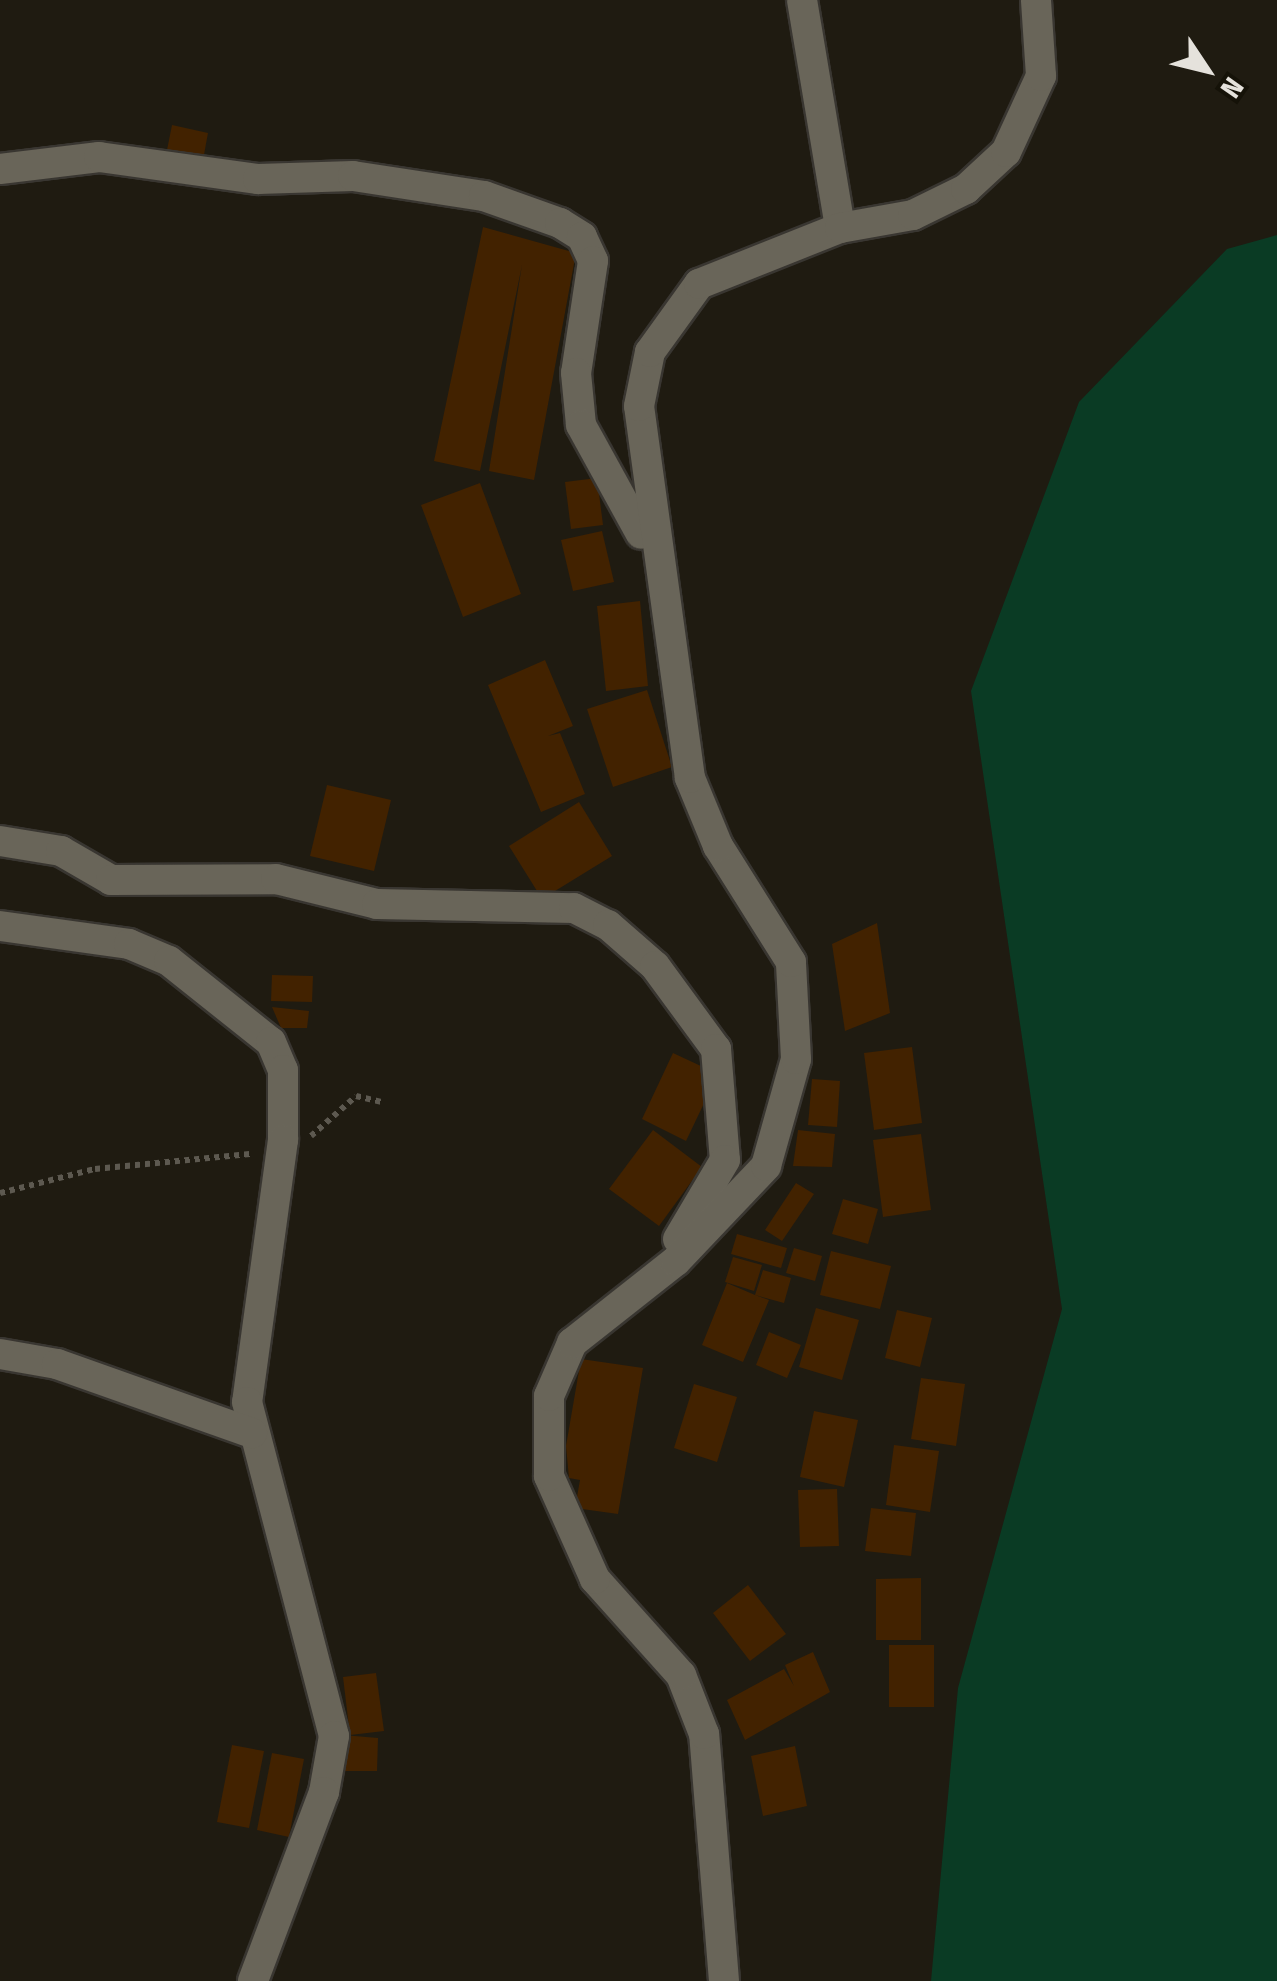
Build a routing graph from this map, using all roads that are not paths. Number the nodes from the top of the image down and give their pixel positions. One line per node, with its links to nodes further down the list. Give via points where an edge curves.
1 (802, 0): 4 (street)
2 (1036, 0): 4 (street, via 1041,76 1006,152 966,189 913,215)
3 (0, 169): 5 (street, via 99,156 258,178 353,176 484,196 560,223 582,237 593,261 576,372 582,425 637,532)
4 (840, 228): 5 (street, via 699,284 660,336 639,406)
5 (653, 540): 8 (street, via 690,778 718,846 776,930 800,1003 796,1059 766,1166)
6 (0, 841): 8 (street, via 61,851 112,880 276,879 376,904 574,908 608,925 655,966 716,1049 725,1160 675,1243)
7 (0, 926): 10 (street, via 129,944 202,983 271,1042 286,1088 248,1357)
8 (676, 1261): 12 (street, via 632,1287 572,1343 549,1396 549,1476 595,1579 681,1675 704,1734)
9 (0, 1354): 10 (street, via 57,1364)
10 (252, 1432): 11 (street, via 334,1736 324,1792)
11 (253, 1981)
12 (724, 1981)

